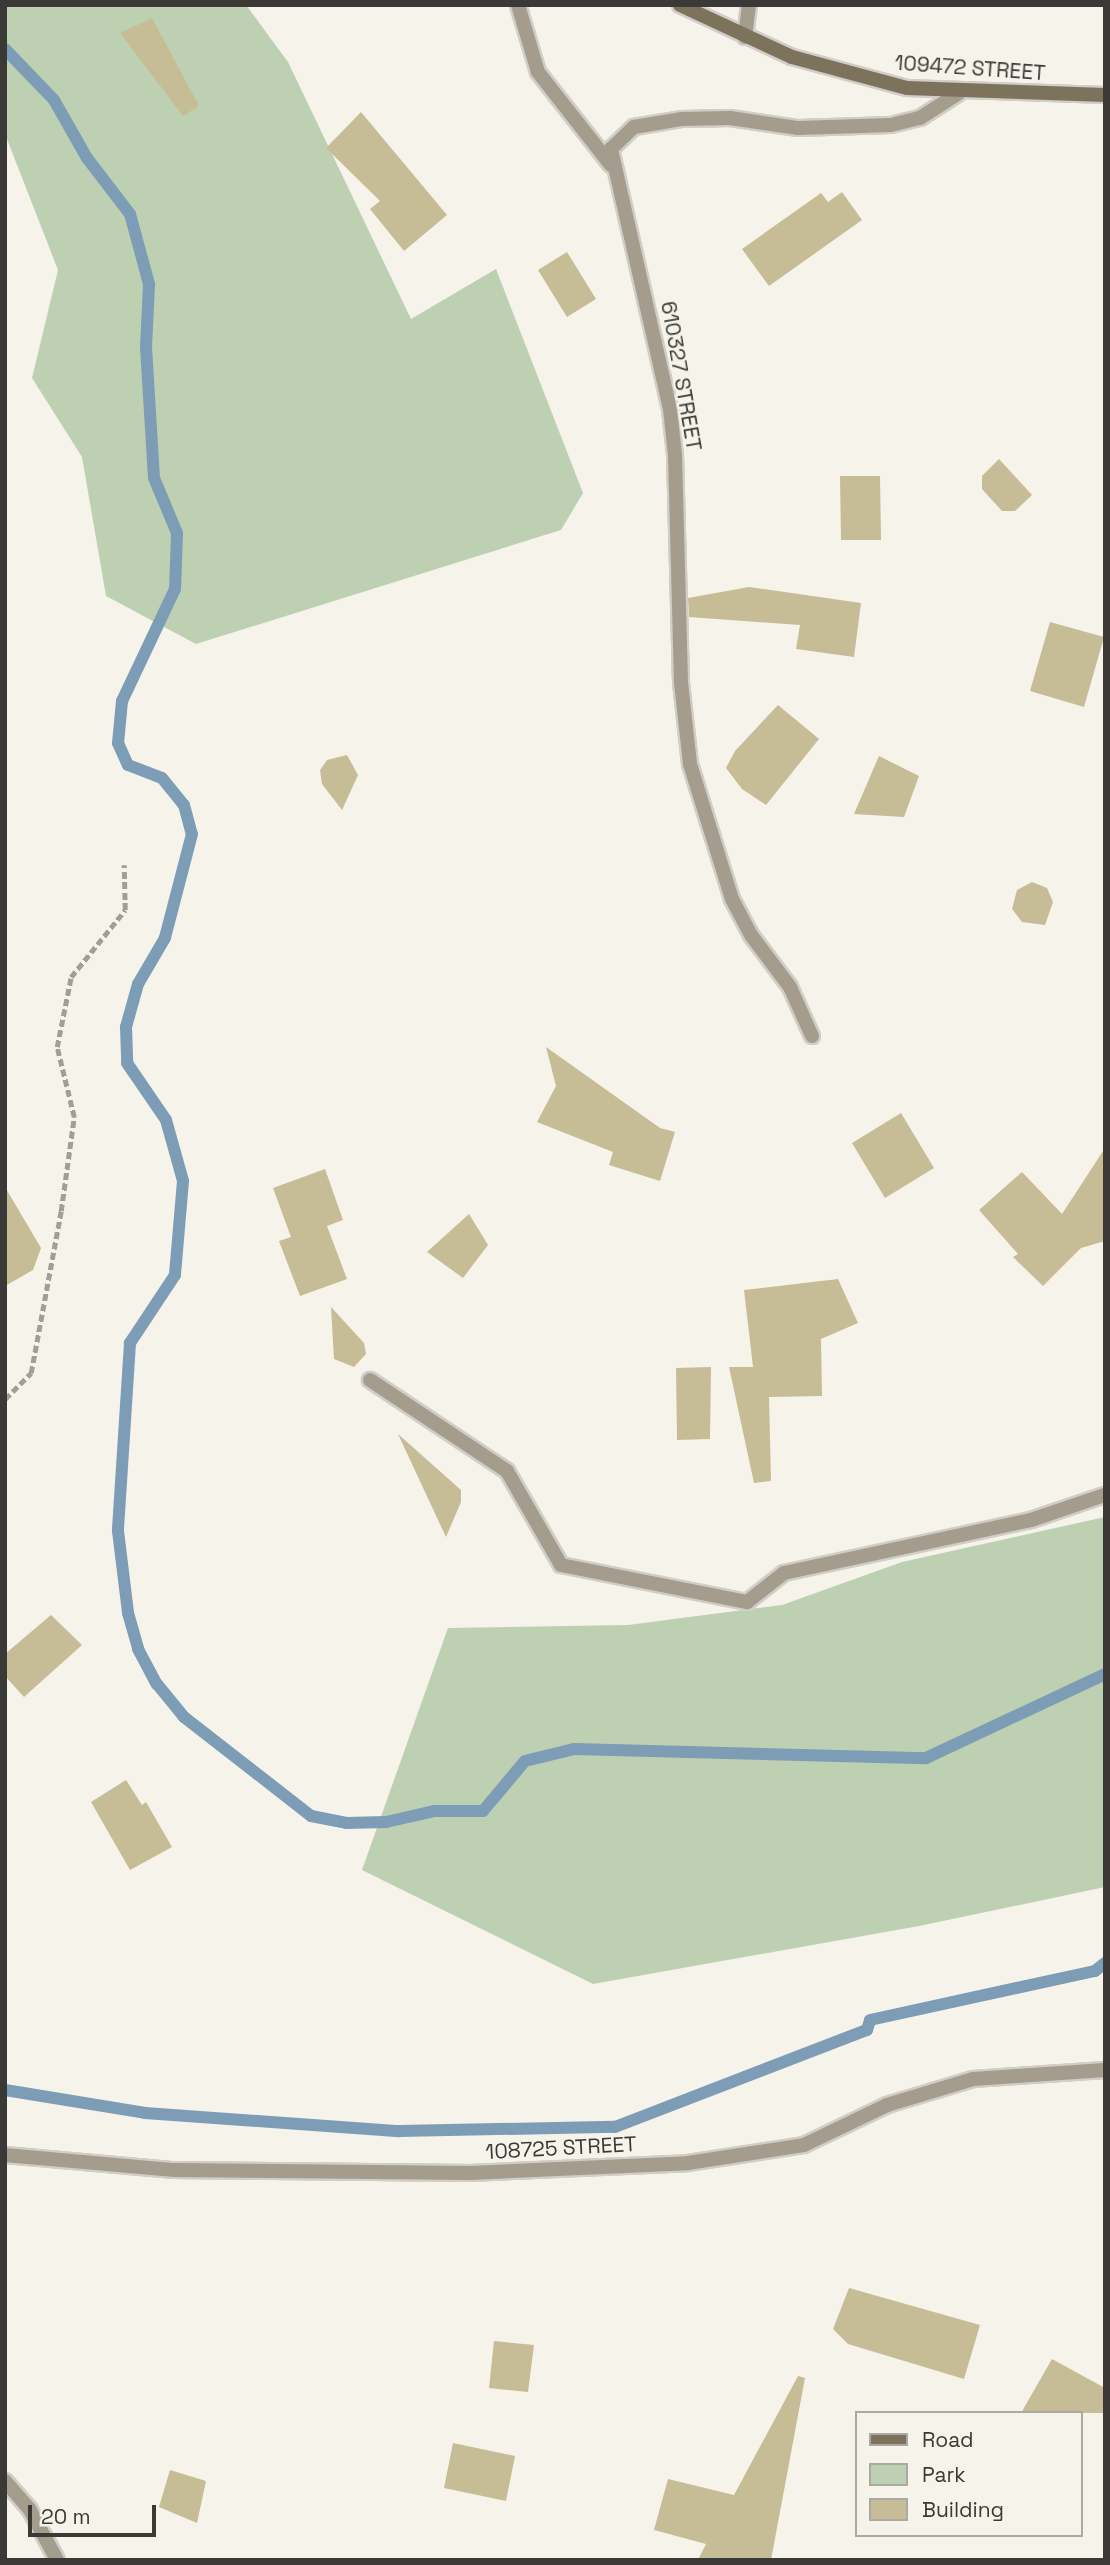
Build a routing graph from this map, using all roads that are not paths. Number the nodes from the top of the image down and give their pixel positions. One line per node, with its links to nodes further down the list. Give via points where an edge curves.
1 (518, 5): 7 (street, via 538,72)
2 (680, 5): 4 (street, 109472 STREET)
3 (749, 5): 4 (street)
4 (745, 37): 5 (street, 109472 STREET, via 792,57 878,82)
5 (958, 93): 6 (street, 109472 STREET); 7 (street, via 920,118 891,125 798,128 730,118 644,124 615,141)
6 (1105, 95)
7 (612, 165): 8 (street, 610327 STREET, via 670,409 681,683 690,764 732,900 790,987)
8 (812, 1036)
9 (370, 1380): 10 (street, via 507,1471 561,1565 747,1602 784,1573 1031,1520)
10 (1105, 1495)
11 (1105, 2070): 12 (street, 108725 STREET, via 974,2079 887,2105 804,2144 688,2163 471,2173 174,2170)
12 (5, 2155)
13 (5, 2481): 14 (street, via 30,2510)
14 (57, 2560)

